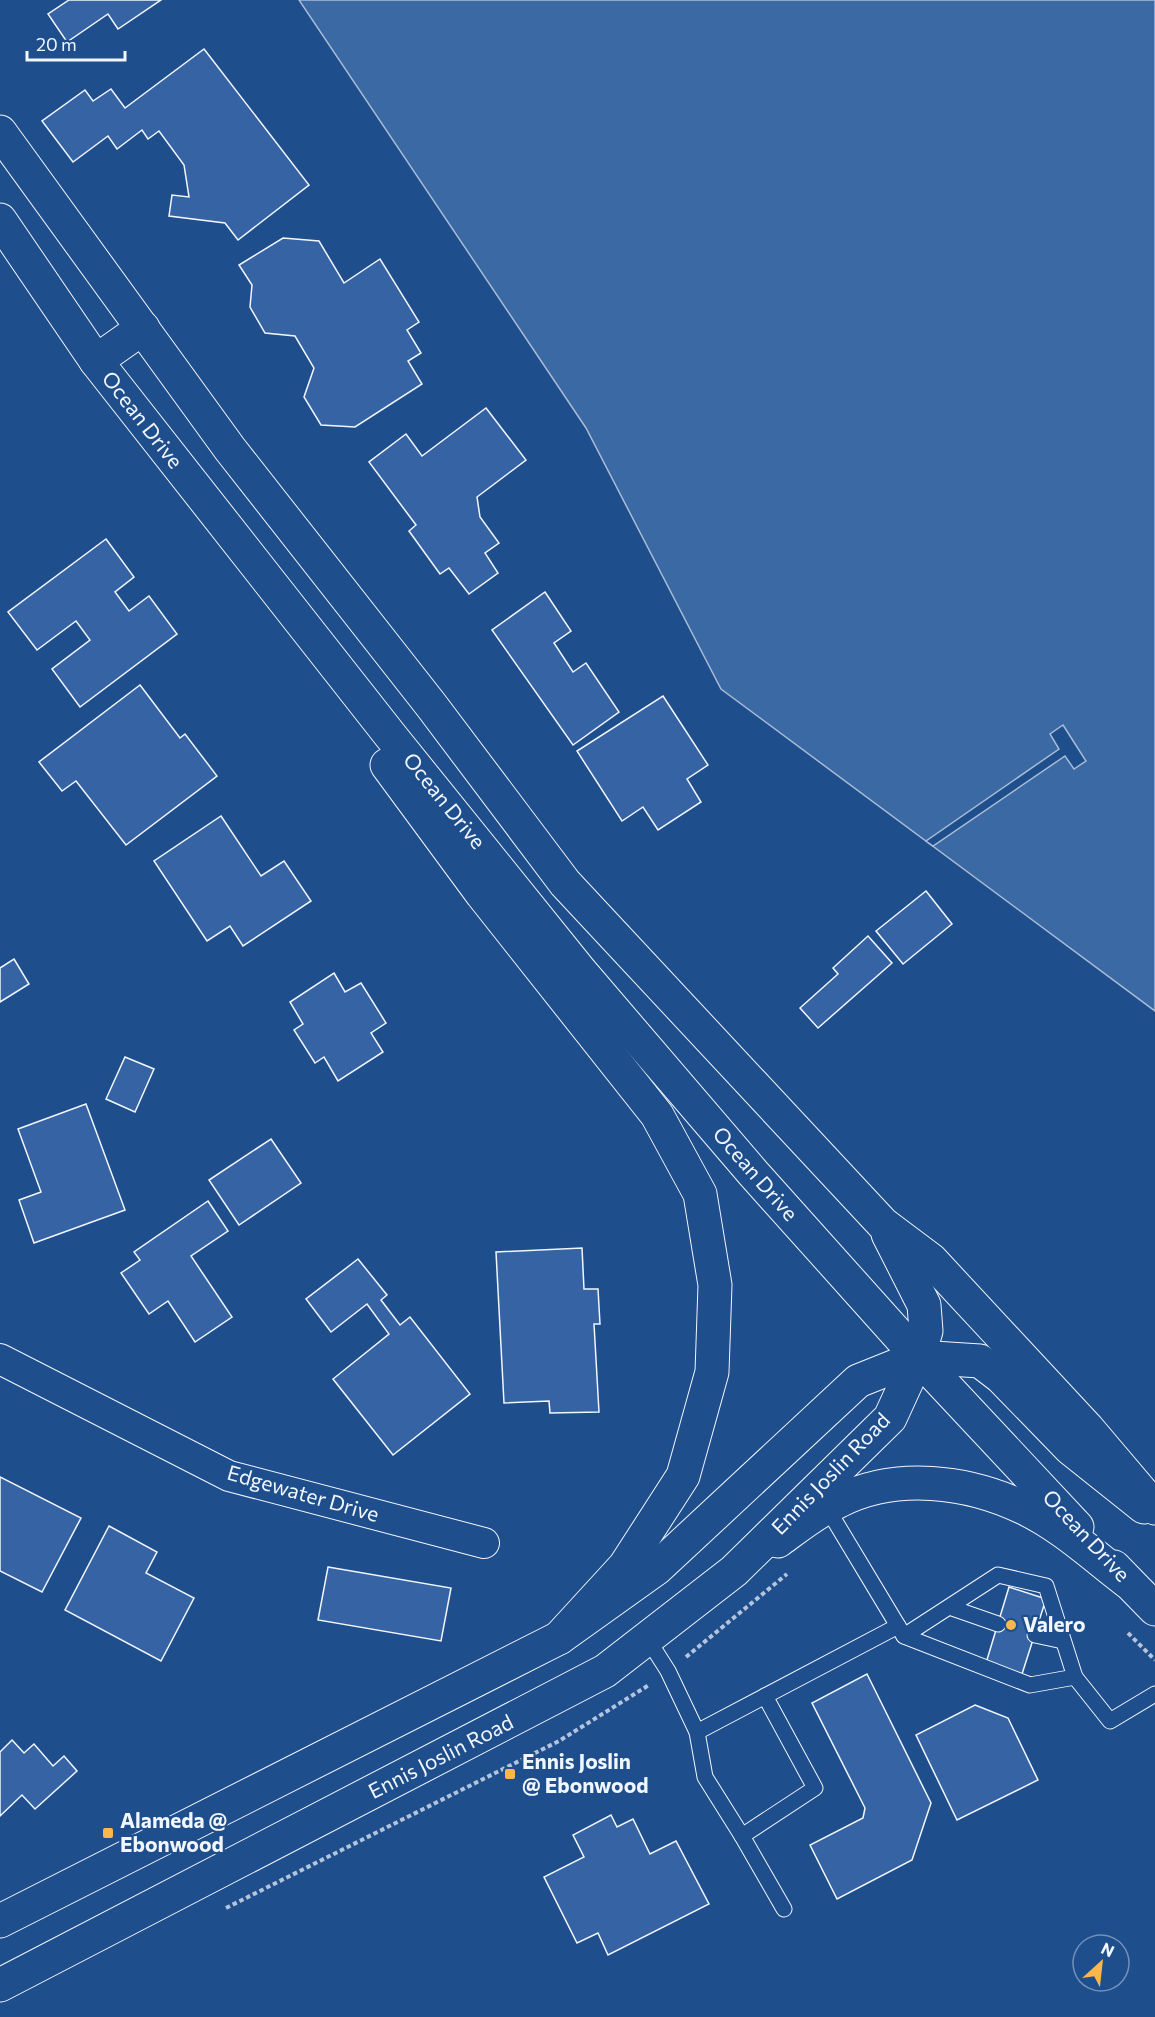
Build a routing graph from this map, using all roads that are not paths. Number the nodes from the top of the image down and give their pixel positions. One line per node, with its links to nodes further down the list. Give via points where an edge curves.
1 (4, 146): 3 (main road)
2 (0, 220): 4 (main road, Ocean Drive)
3 (143, 328): 4 (main road); 5 (main road)
4 (96, 361): 6 (main road, Ocean Drive)
5 (230, 448): 6 (main road); 8 (main road)
6 (189, 480): 7 (main road, Ocean Drive)
7 (261, 570): 9 (main road, Ocean Drive); 24 (main road, via 291,633 482,894 657,1115 700,1194 715,1286 712,1372 682,1476 625,1566)
8 (430, 705): 9 (main road); 10 (main road, via 565,883)
9 (390, 735): 11 (main road, Ocean Drive, via 588,981)
10 (883, 1224): 11 (main road, via 924,1305 926,1331); 14 (main road, via 931,1260 1088,1429)
11 (918, 1357): 15 (main road, via 980,1361 1001,1377 1070,1448); 17 (main road, Ennis Joslin Road, via 890,1418); 18 (main road, Ocean Drive); 24 (main road, via 858,1381 657,1568)
12 (0, 1359): 16 (street, Edgewater Drive, via 229,1476)
13 (826, 1508): 17 (main road); 18 (main road, via 879,1486 913,1483 982,1491 1025,1508); 22 (lane)
14 (1155, 1509)
15 (1155, 1515)
16 (484, 1543)
17 (734, 1571): 25 (main road, Ennis Joslin Road)
18 (1128, 1582): 20 (main road, Ocean Drive)
19 (952, 1608): 21 (lane); 22 (lane); 26 (lane, via 998,1575 1047,1586)
20 (1155, 1610)
21 (998, 1624)
22 (901, 1631): 27 (lane, via 1030,1684); 29 (lane)
23 (1035, 1635): 26 (lane)
24 (559, 1638): 33 (main road)
25 (647, 1638): 30 (lane); 34 (main road, Ennis Joslin Road, via 605,1671)
26 (1063, 1641): 27 (lane)
27 (1075, 1677): 28 (lane, via 1110,1721)
28 (1155, 1694)
29 (765, 1696): 30 (lane); 31 (lane, via 815,1788)
30 (697, 1731): 31 (lane, via 705,1777)
31 (742, 1836): 32 (lane)
32 (784, 1909)
33 (0, 1921)
34 (0, 1985)

